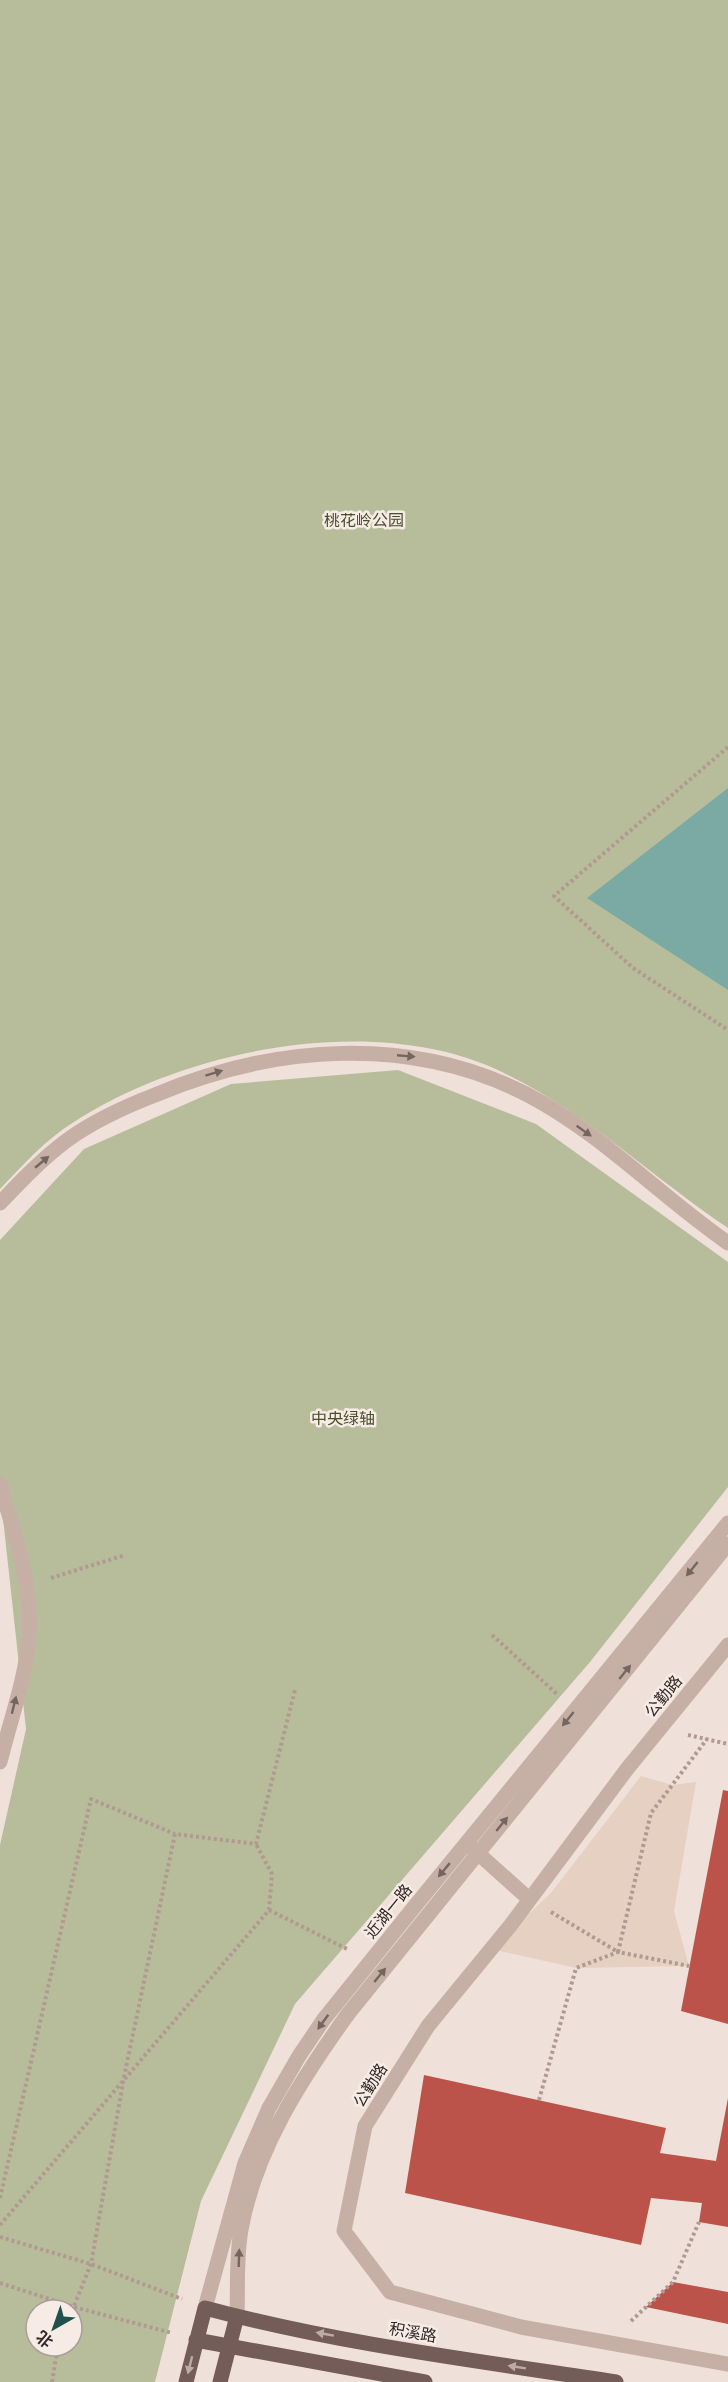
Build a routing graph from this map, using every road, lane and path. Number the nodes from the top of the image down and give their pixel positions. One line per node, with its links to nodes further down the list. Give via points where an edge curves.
1 (728, 747): 2 (path, via 554,896 633,968)
2 (728, 1030)
3 (0, 1203): 4 (street, one-way to 4, via 66,1141 144,1099 240,1065 293,1056 356,1052 419,1057 472,1071 528,1095 586,1132)
4 (728, 1243)
5 (0, 1484): 9 (street)
6 (728, 1523): 13 (street, 近湖一路, one-way to 13)
7 (728, 1545): 20 (street, 近湖一路, one-way to 7)
8 (125, 1555): 9 (path)
9 (27, 1586): 17 (street, one-way to 9, via 29,1638)
10 (492, 1635): 13 (path)
11 (728, 1645): 14 (street, 公勤路)
12 (295, 1690): 19 (path)
13 (575, 1711): 20 (street, 近湖一路, one-way to 20)
14 (660, 1729): 15 (path); 21 (street, 公勤路)
15 (707, 1739): 16 (path); 23 (path, via 651,1813)
16 (728, 1744)
17 (0, 1762)
18 (174, 1834): 19 (path); 26 (path); 28 (path, via 91,1799)
19 (256, 1844): 22 (path, via 272,1874)
20 (472, 1849): 21 (street); 24 (street, 近湖一路, one-way to 24); 38 (street, 近湖一路, one-way to 20, via 240,2230 282,2118 348,2014)
21 (529, 1899): 23 (path); 40 (street, 公勤路, via 428,2026 365,2126 344,2231 390,2292 521,2327)
22 (269, 1910): 24 (path); 26 (path)
23 (618, 1952): 25 (path); 27 (path, via 576,1968)
24 (371, 1961): 36 (street, 近湖一路, one-way to 36, via 298,2056 269,2108 245,2163)
25 (689, 1966)
26 (124, 2077): 30 (path); 32 (path)
27 (538, 2100)
28 (0, 2198)
29 (699, 2222): 40 (path, via 673,2282)
30 (0, 2225)
31 (0, 2237): 32 (path)
32 (91, 2264): 35 (path); 36 (path)
33 (0, 2283): 34 (path)
34 (42, 2298)
35 (77, 2298)
36 (205, 2308): 38 (main road, 积溪路); 39 (main road, 近湖一路)
37 (84, 2312): 39 (path)
38 (237, 2316): 41 (main road, 近湖一路); 48 (main road, 积溪路, one-way to 38, via 440,2355)
39 (196, 2340): 41 (main road); 45 (main road, 近湖一路, one-way to 45)
40 (609, 2343): 43 (street, 公勤路)
41 (229, 2346): 46 (main road, 近湖一路); 47 (main road)
42 (56, 2358): 44 (path)
43 (728, 2364)
44 (52, 2382)
45 (186, 2382)
46 (220, 2382)
47 (425, 2382)
48 (616, 2382)

